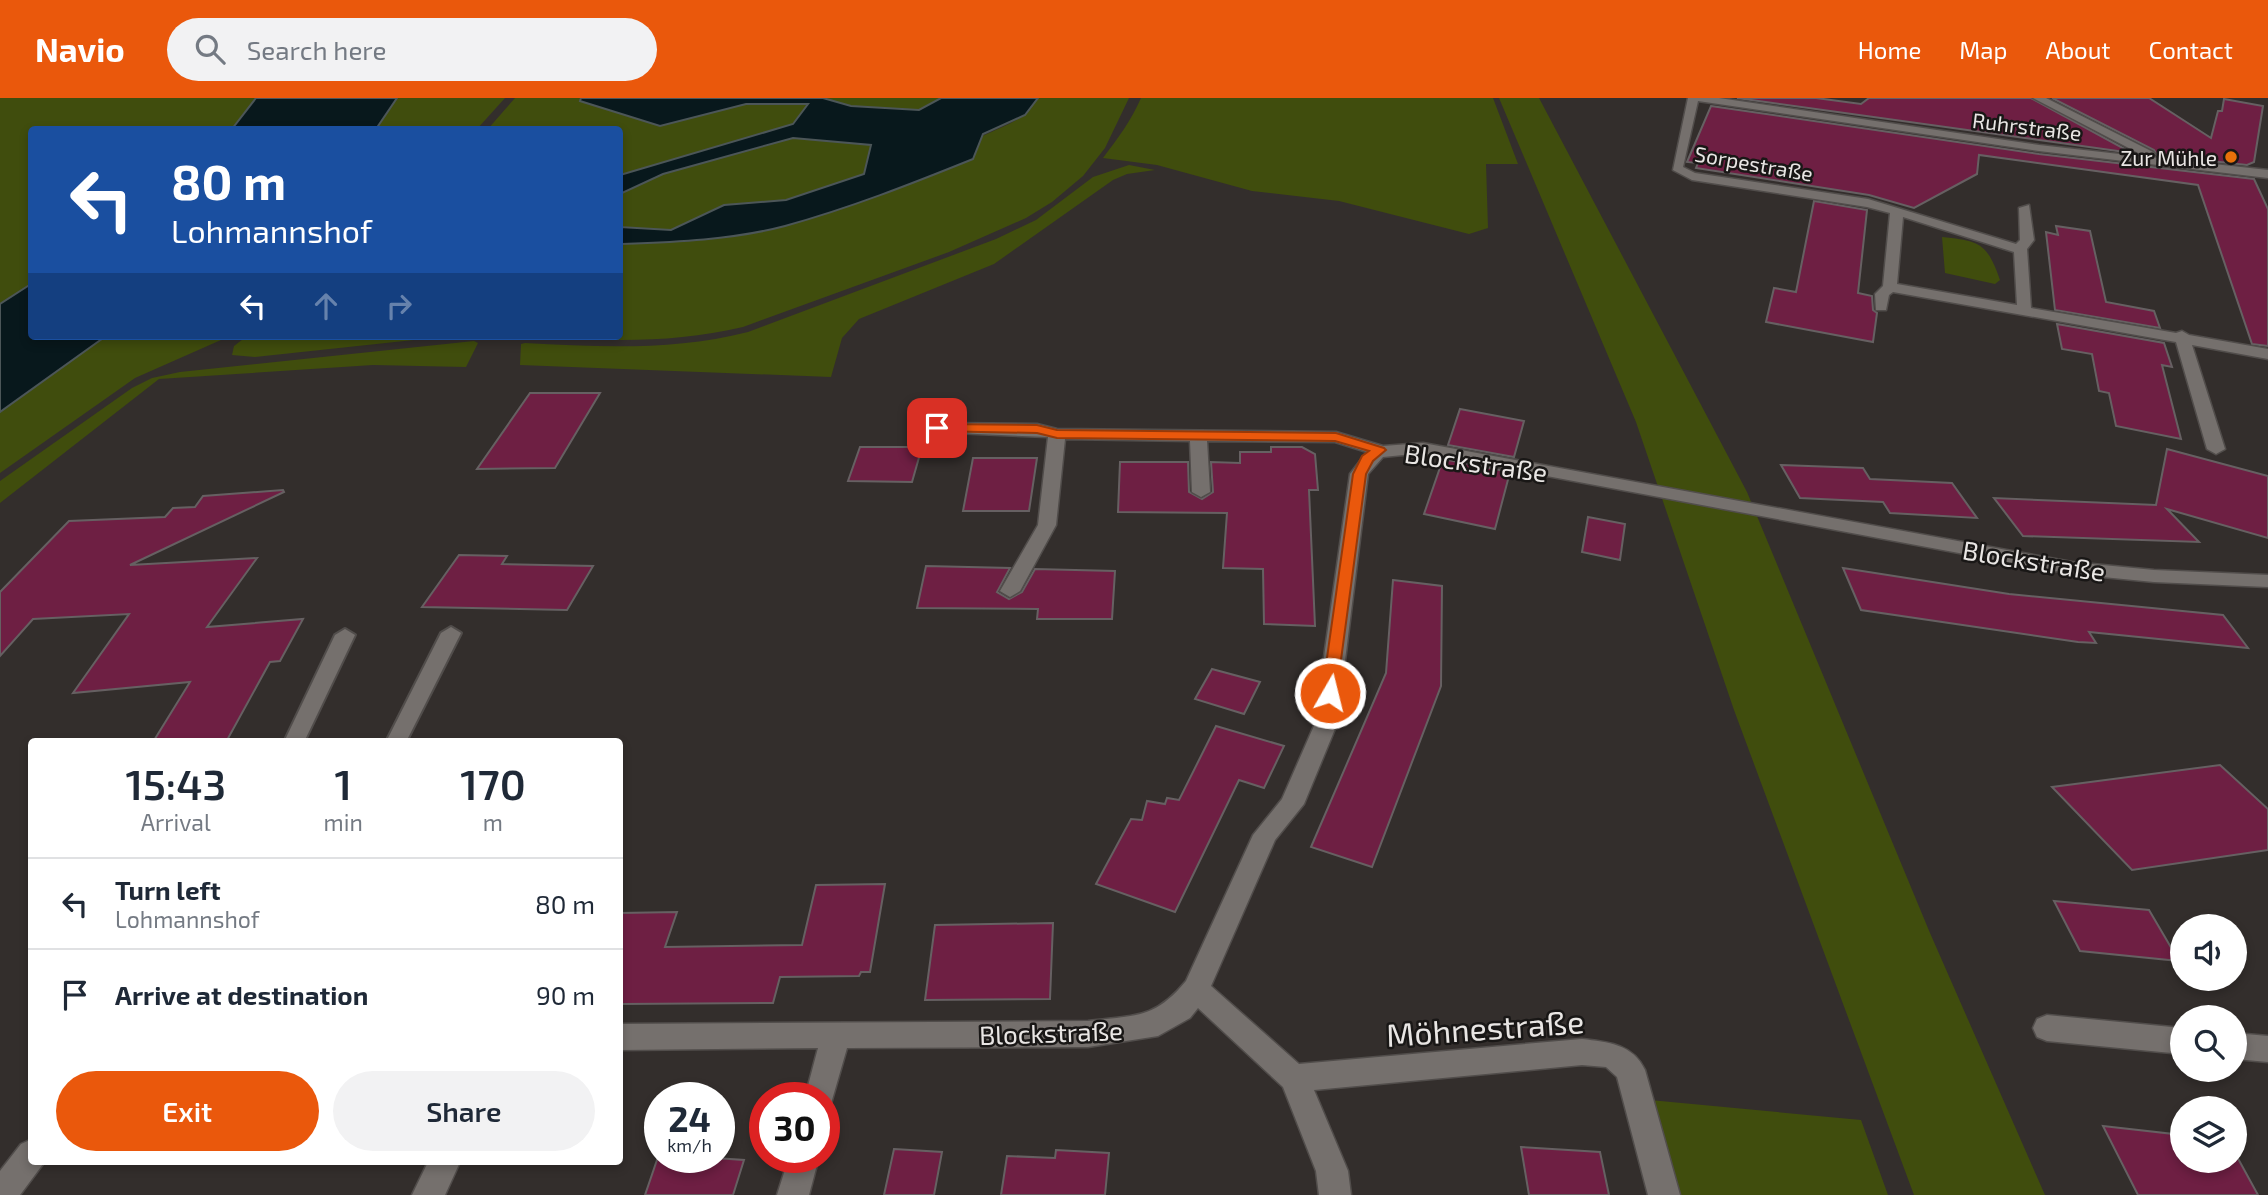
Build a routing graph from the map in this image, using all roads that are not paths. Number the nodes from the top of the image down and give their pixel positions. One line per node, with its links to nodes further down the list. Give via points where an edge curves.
1 (1696, 98): 3 (street, Ruhrstraße, via 2039,148); 6 (street, Sorpestraße, via 1675,166 1680,171)
2 (2038, 98): 3 (street)
3 (2164, 161): 4 (street, Ruhrstraße)
4 (2268, 174)
5 (2025, 208): 7 (street, via 2027,240)
6 (1896, 211): 7 (street, Sorpestraße); 8 (street)
7 (2017, 247): 10 (street, via 2023,253)
8 (1890, 287): 9 (street, via 1882,294); 10 (street)
9 (1881, 307)
10 (2024, 310): 11 (street)
11 (2182, 336): 12 (street); 16 (street)
12 (2268, 354)
13 (937, 428): 14 (street, via 1037,429)
14 (1057, 434): 15 (street); 20 (street, via 1047,525)
15 (1198, 435): 17 (street, via 1336,437); 18 (street)
16 (2216, 449)
17 (1379, 450): 19 (street, Blockstraße, via 1423,449 2072,568); 25 (street, Blockstraße, via 1359,474 1331,712 1292,804 1265,835)
18 (1201, 492)
19 (2268, 581)
20 (1010, 591)
21 (451, 633): 24 (lane)
22 (345, 635): 23 (lane)
23 (296, 738)
24 (399, 738)
25 (1196, 989): 27 (street, Blockstraße, via 1170,1017 1142,1028 1088,1034); 32 (street)
26 (2048, 1028): 29 (street)
27 (836, 1035): 28 (street, Blockstraße); 33 (street)
28 (623, 1037)
29 (2170, 1040)
30 (2247, 1047): 31 (street)
31 (2268, 1049)
32 (1294, 1078): 40 (street, via 1332,1171); 41 (street, Möhnestraße, via 1582,1052 1612,1055 1630,1070)
33 (824, 1082)
34 (28, 1159): 37 (street)
35 (443, 1165): 38 (street)
36 (799, 1173): 39 (street)
37 (1, 1195)
38 (428, 1195)
39 (793, 1195)
40 (1335, 1195)
41 (1664, 1195)

